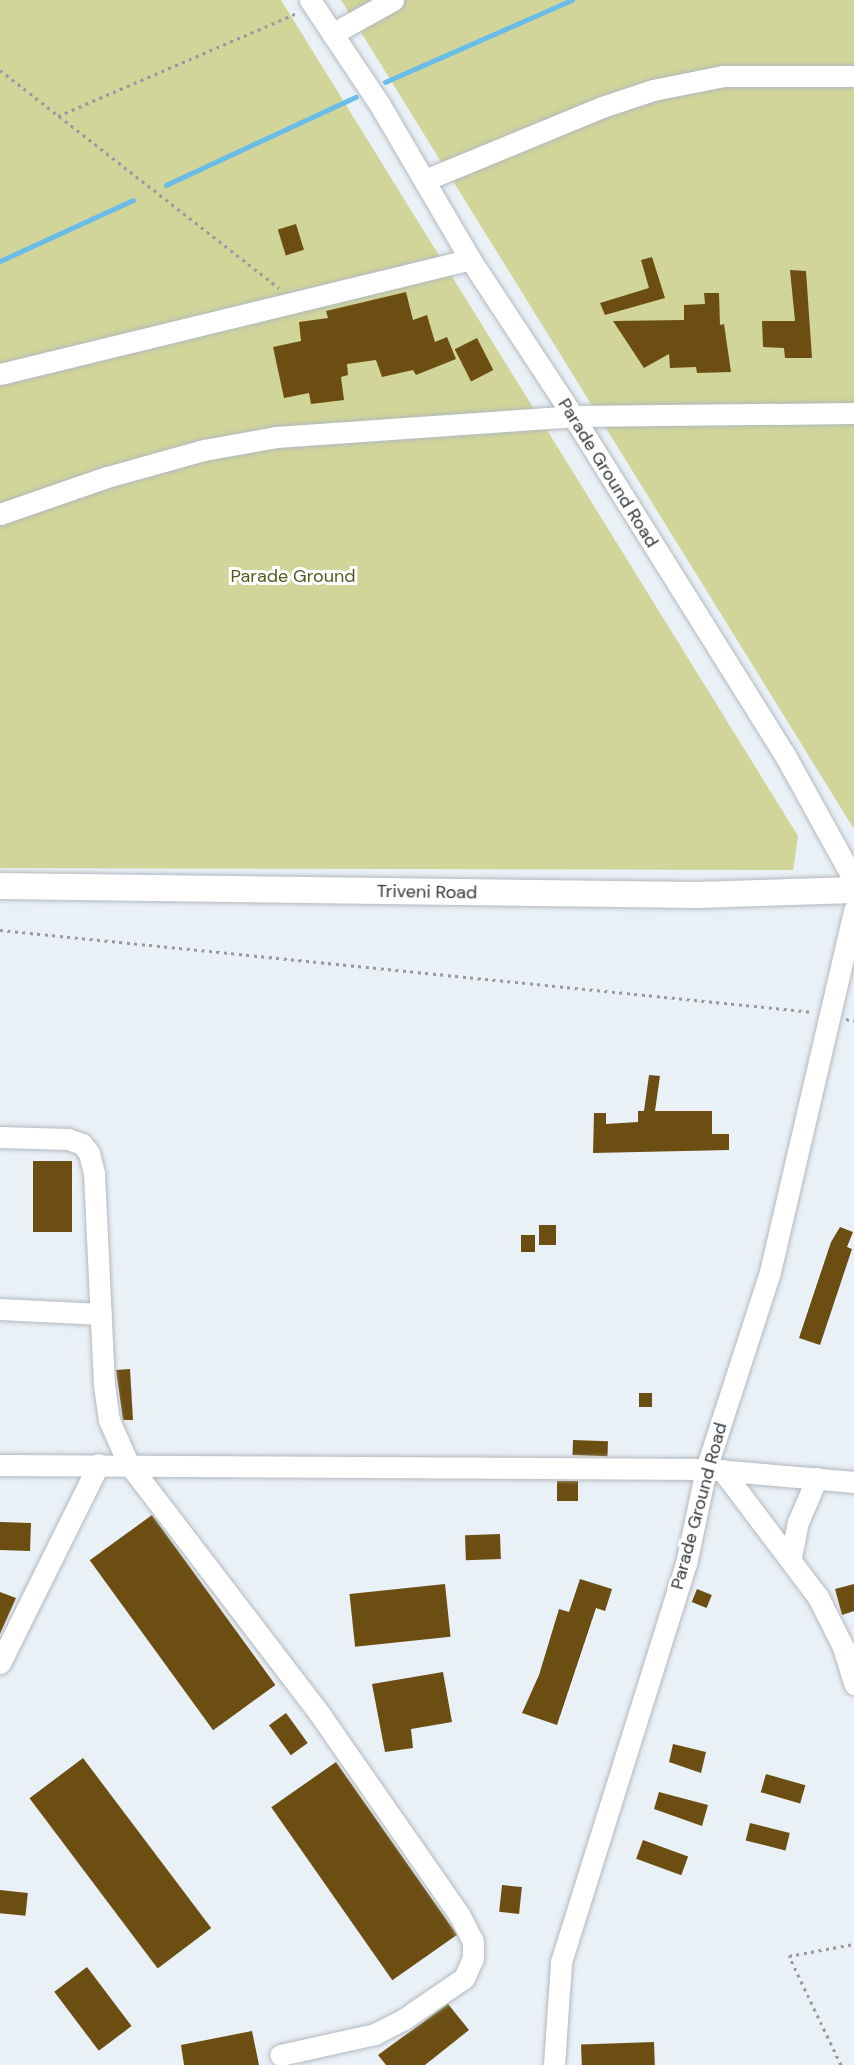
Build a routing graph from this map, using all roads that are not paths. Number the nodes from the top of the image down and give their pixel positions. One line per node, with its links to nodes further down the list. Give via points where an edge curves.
1 (393, 0): 3 (street)
2 (312, 3): 3 (street, Parade Ground Road)
3 (332, 34): 5 (street, Parade Ground Road)
4 (854, 76): 5 (street, via 723,76 653,90)
5 (425, 180): 6 (street, Parade Ground Road)
6 (470, 259): 7 (street); 9 (street, Parade Ground Road)
7 (0, 374)
8 (854, 413): 9 (street)
9 (573, 416): 10 (street, via 276,437 204,450 107,477); 11 (street, Parade Ground Road, via 786,757)
10 (0, 514)
11 (854, 879)
12 (0, 886): 13 (main road, Triveni Road, via 685,895)
13 (854, 890)
14 (854, 910): 21 (street, Parade Ground Road, via 770,1272)
15 (0, 1137): 17 (street, via 68,1139 82,1144 89,1153 94,1173)
16 (0, 1309): 17 (street)
17 (101, 1314): 18 (street, via 109,1420)
18 (128, 1463): 19 (street); 21 (street); 27 (street, via 319,1713 460,1916 473,1941 473,1958 464,1978 404,2019 375,2034)
19 (99, 1464): 20 (street); 25 (street)
20 (0, 1465)
21 (714, 1469): 22 (street); 24 (street); 28 (street, Parade Ground Road, via 561,1962)
22 (817, 1478): 23 (street); 24 (street, via 798,1522)
23 (854, 1482)
24 (791, 1557): 26 (street, via 833,1627)
25 (0, 1663)
26 (854, 1684)
27 (280, 2055)
28 (554, 2065)

